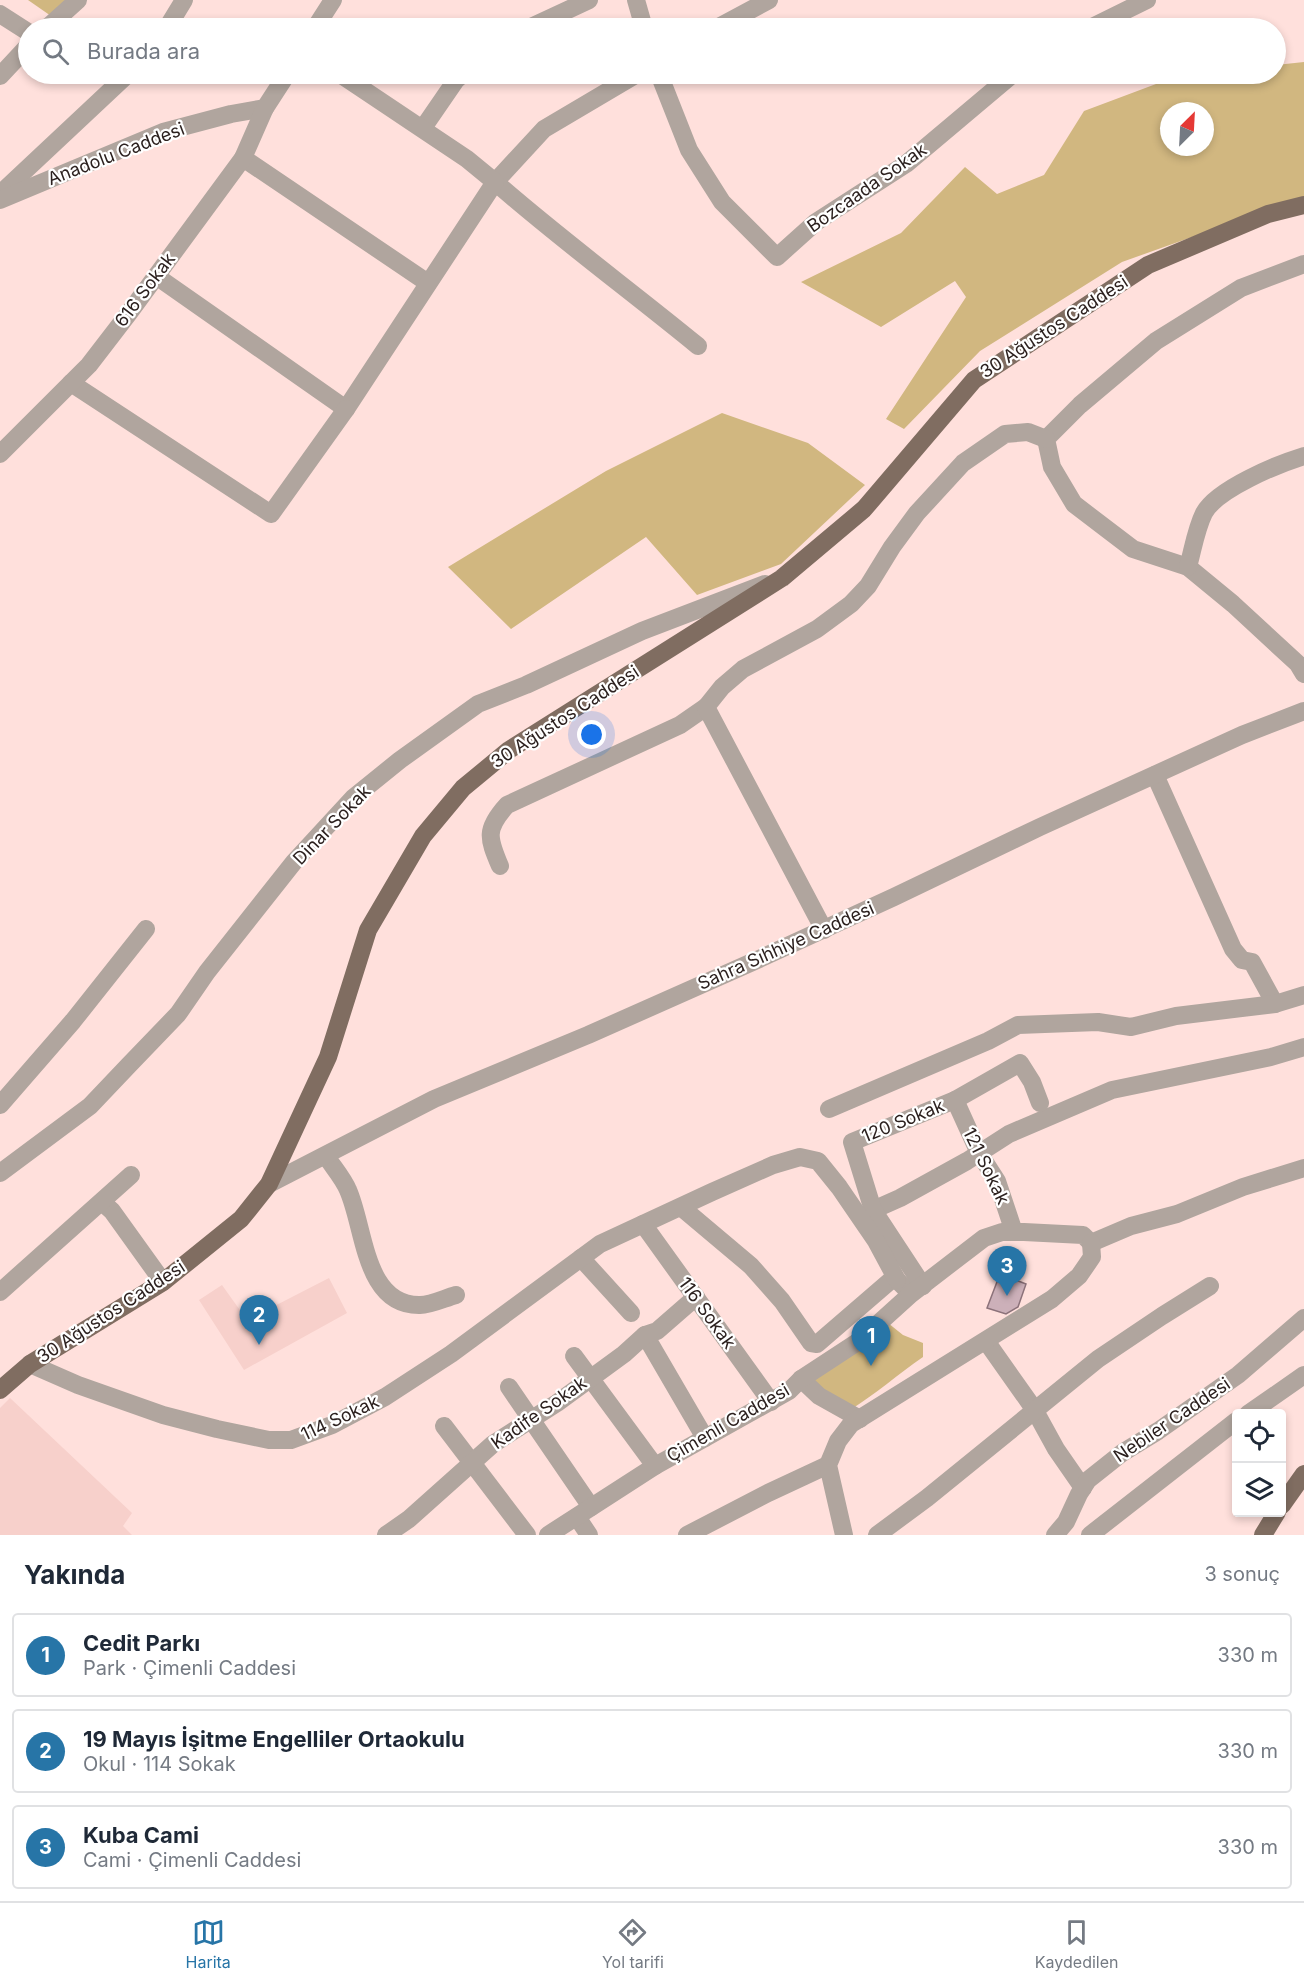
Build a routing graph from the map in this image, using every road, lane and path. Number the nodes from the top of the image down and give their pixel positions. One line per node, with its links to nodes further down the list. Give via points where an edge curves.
1 (78, 0): 9 (street)
2 (184, 0): 10 (street)
3 (333, 0): 11 (street)
4 (589, 0): 12 (street)
5 (636, 0): 13 (street)
6 (769, 0): 14 (street)
7 (1147, 0): 15 (street)
8 (0, 14): 16 (street)
9 (58, 18)
10 (173, 18)
11 (321, 18)
12 (550, 18)
13 (641, 18)
14 (736, 18)
15 (1110, 18)
16 (18, 26)
17 (18, 57): 18 (street)
18 (0, 76)
19 (118, 84): 30 (street)
20 (281, 84): 26 (street)
21 (355, 84): 27 (street)
22 (453, 84): 27 (street)
23 (620, 84): 29 (street, via 544,129)
24 (663, 84): 25 (street, Bozcaada Sokak, via 689,150 722,202 777,257 816,222 906,164)
25 (1001, 84)
26 (265, 108): 28 (street, 616 Sokak); 31 (street, Anadolu Caddesi, via 163,132)
27 (423, 128): 29 (street)
28 (243, 158): 34 (street, 616 Sokak); 35 (street)
29 (495, 182): 35 (street); 36 (street)
30 (0, 194)
31 (0, 200)
32 (1304, 205): 43 (main road, 30 Ağustos Caddesi, via 1268,214 1148,265 974,380 864,509)
33 (1304, 264): 39 (street, via 1241,288 1156,341)
34 (156, 276): 37 (street, 616 Sokak, via 89,365); 38 (street)
35 (428, 283): 38 (street)
36 (698, 346)
37 (71, 382): 38 (street, via 271,514); 40 (street, 616 Sokak)
38 (346, 409)
39 (1046, 439): 42 (street, via 1052,467 1074,504 1133,549); 45 (street, via 1028,432 1005,434 963,464 917,513 868,586 851,604 817,629 743,669)
40 (0, 454)
41 (1304, 456): 42 (street, via 1230,488 1205,511)
42 (1188, 567): 44 (street, via 1250,619)
43 (782, 578): 61 (street, Dinar Sokak, via 642,631 526,686 477,704 400,760 353,798 294,862 178,1014 90,1106); 63 (main road, 30 Ağustos Caddesi, via 509,750 463,788 423,836 368,930 328,1057)
44 (1304, 674)
45 (706, 707): 48 (street, via 680,724 507,805 494,819 490,836); 50 (street)
46 (1304, 711): 47 (street, Sahra Sıhhiye Caddesi)
47 (1155, 775): 50 (street, Sahra Sıhhiye Caddesi); 52 (street, via 1233,949 1242,960 1252,962)
48 (500, 866)
49 (146, 929): 56 (street)
50 (824, 930): 59 (street, Sahra Sıhhiye Caddesi, via 434,1099)
51 (1304, 996): 52 (street)
52 (1275, 1004): 57 (street, via 1176,1016 1131,1027 1098,1022 1018,1026)
53 (1304, 1047): 58 (street, via 1112,1090 1009,1134)
54 (955, 1100): 55 (street, 120 Sokak, via 1020,1063); 58 (street, 121 Sokak); 66 (street, 120 Sokak, via 852,1142)
55 (1040, 1103)
56 (0, 1105)
57 (829, 1109)
58 (979, 1153): 66 (street); 68 (street, 121 Sokak, via 997,1181)
59 (326, 1156): 63 (street, Sahra Sıhhiye Caddesi); 76 (street, via 348,1190 362,1241 380,1285 397,1301 421,1305)
60 (1304, 1168): 69 (street)
61 (0, 1173)
62 (131, 1175): 64 (street)
63 (269, 1185): 72 (main road, 30 Ağustos Caddesi, via 241,1219)
64 (102, 1203): 72 (street, via 112,1211); 75 (street)
65 (681, 1207): 67 (street, 114 Sokak); 71 (street, 114 Sokak, via 773,1165 800,1157 818,1161 876,1241); 71 (street, via 751,1266 811,1343 817,1344 890,1281)
66 (873, 1210): 74 (street)
67 (642, 1224): 70 (street, 114 Sokak); 77 (street, 116 Sokak)
68 (1014, 1232): 69 (street, Çimenli Caddesi, via 1083,1235); 74 (street, Çimenli Caddesi, via 984,1238)
69 (1091, 1243): 81 (street, via 1092,1257 1079,1276 1052,1299)
70 (581, 1258): 78 (street); 83 (street, 114 Sokak, via 451,1354 385,1397 332,1425 291,1440 227,1432 164,1415)
71 (897, 1280): 74 (street, 114 Sokak)
72 (163, 1282): 83 (main road, 30 Ağustos Caddesi)
73 (1210, 1286): 90 (street, via 1098,1359)
74 (917, 1290): 86 (street, Çimenli Caddesi, via 859,1341)
75 (0, 1292)
76 (456, 1295)
77 (696, 1297): 80 (street, Kadife Sokak, via 657,1331); 89 (street, 116 Sokak)
78 (631, 1313)
79 (1304, 1318): 101 (street, Nebiler Caddesi, via 1238,1375 1122,1453)
80 (645, 1335): 85 (street, Kadife Sokak); 96 (street)
81 (986, 1341): 90 (street); 92 (street)
82 (574, 1356): 85 (street)
83 (30, 1364): 88 (main road, 30 Ağustos Caddesi)
84 (1304, 1375): 91 (street)
85 (591, 1378): 93 (street, Kadife Sokak); 98 (street)
86 (801, 1379): 89 (street, Çimenli Caddesi); 92 (street, via 819,1396)
87 (509, 1387): 93 (street)
88 (0, 1390)
89 (771, 1402): 96 (street, Çimenli Caddesi)
90 (1034, 1409): 101 (street); 111 (street)
91 (1254, 1409)
92 (860, 1419): 99 (street, via 838,1441)
93 (533, 1420): 97 (street, Kadife Sokak); 103 (street)
94 (1232, 1424): 113 (street)
95 (444, 1426): 97 (street)
96 (705, 1438): 98 (street, Çimenli Caddesi)
97 (473, 1462): 105 (street, Kadife Sokak); 106 (street)
98 (654, 1466): 103 (street, Çimenli Caddesi)
99 (828, 1466): 109 (street, via 768,1492); 110 (street)
100 (1304, 1474): 102 (main road)
101 (1083, 1488): 112 (street, Nebiler Caddesi)
102 (1286, 1498)
103 (584, 1512): 107 (street, Çimenli Caddesi); 108 (street)
104 (1274, 1517): 114 (main road)
105 (386, 1535)
106 (527, 1535)
107 (549, 1535)
108 (589, 1535)
109 (687, 1535)
110 (844, 1535)
111 (878, 1535)
112 (1055, 1535)
113 (1090, 1535)
114 (1263, 1535)

